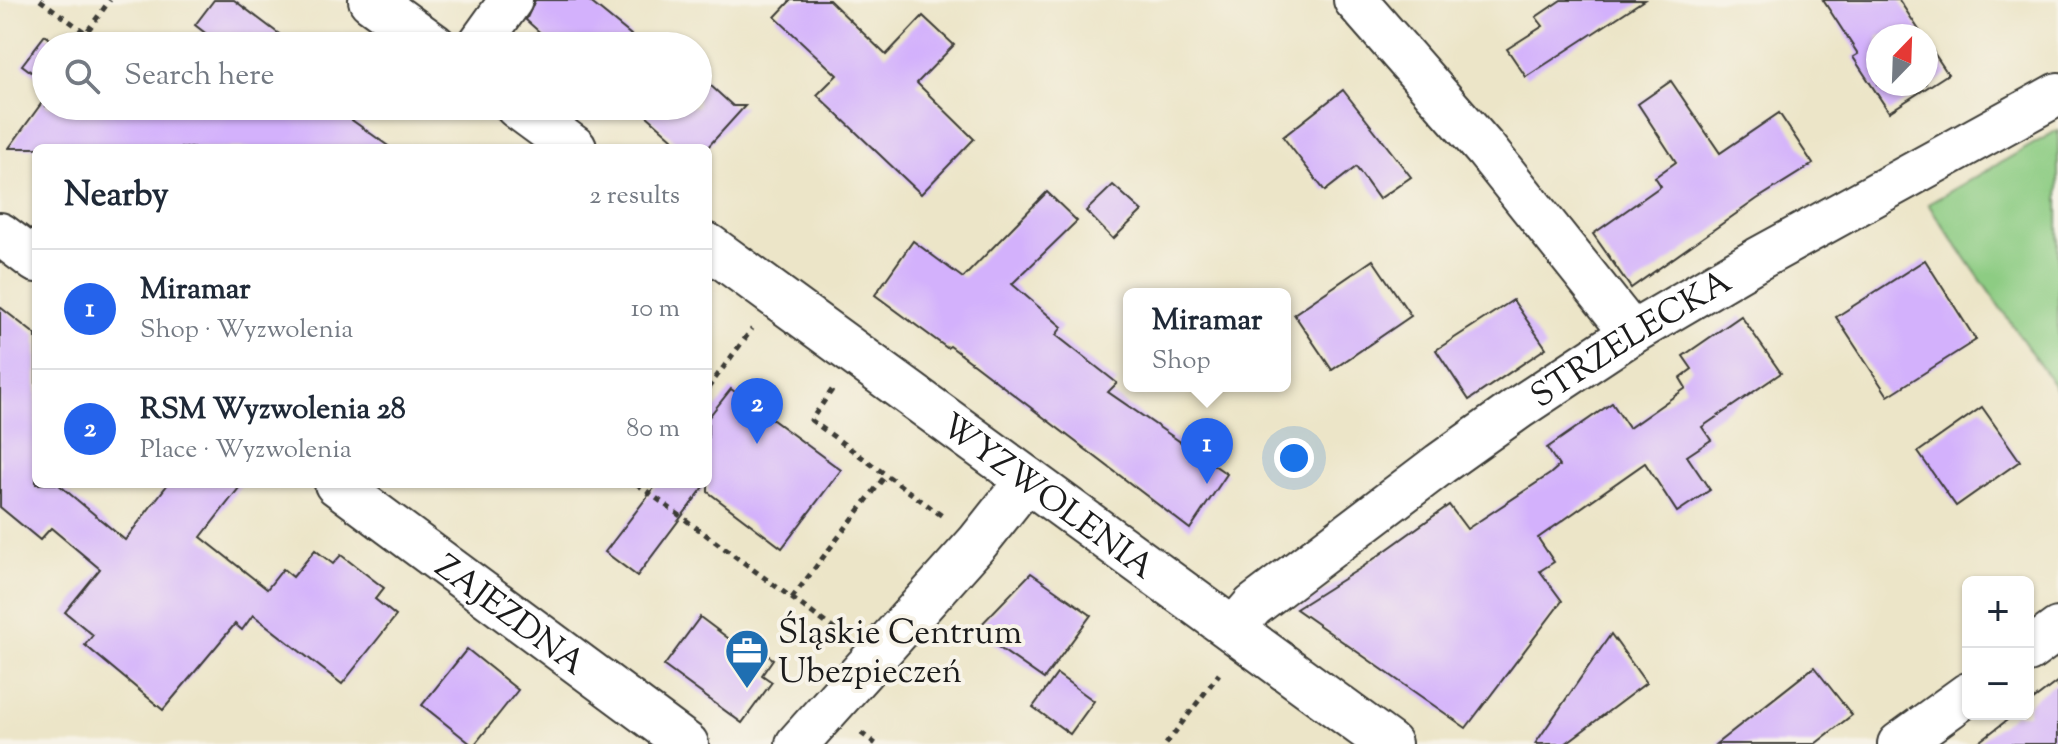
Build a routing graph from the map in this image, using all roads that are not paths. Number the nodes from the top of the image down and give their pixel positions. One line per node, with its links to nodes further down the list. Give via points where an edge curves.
1 (371, 0): 4 (main road)
2 (511, 0): 5 (street)
3 (1355, 0): 12 (street, via 1486,150)
4 (415, 32)
5 (488, 32)
6 (2058, 94): 12 (street, STRZELECKA)
7 (536, 120): 8 (main road)
8 (569, 144)
9 (0, 234): 11 (street)
10 (712, 249): 13 (main road, WYZWOLENIA)
11 (32, 258)
12 (1632, 333): 15 (street, STRZELECKA, via 1440,464 1253,606)
13 (1028, 479): 15 (main road, WYZWOLENIA); 20 (street)
14 (341, 488): 19 (street, ZAJEZDNA)
15 (1233, 629): 21 (main road, WYZWOLENIA)
16 (2058, 629): 17 (street)
17 (2032, 648)
18 (1962, 698): 22 (street)
19 (687, 744)
20 (797, 744)
21 (1389, 744)
22 (1899, 744)

